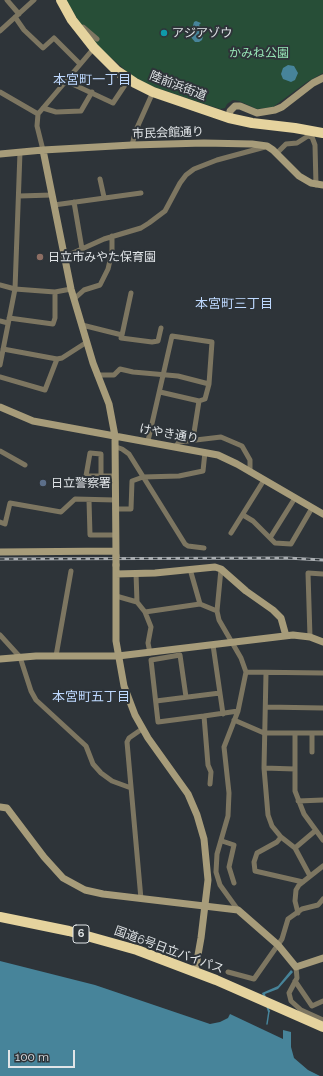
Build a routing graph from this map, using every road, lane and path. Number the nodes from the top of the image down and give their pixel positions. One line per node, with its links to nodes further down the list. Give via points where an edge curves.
1 (7, 0): 4 (street)
2 (34, 0): 4 (street)
3 (61, 0): 6 (highway, 陸前浜街道, via 78,29)
4 (17, 15): 5 (street); 7 (street, via 24,30 43,48 54,38)
5 (0, 31)
6 (96, 43): 7 (street); 9 (highway, 陸前浜街道, via 117,71)
7 (80, 64): 10 (street)
8 (323, 78): 16 (street, via 275,110 257,113 235,106)
9 (129, 79): 12 (street, via 113,103); 13 (highway, 陸前浜街道)
10 (66, 81): 12 (street); 14 (street)
11 (0, 92): 15 (street)
12 (92, 92): 14 (street, via 81,111 56,112)
13 (153, 92): 16 (highway, 陸前浜街道); 18 (street)
14 (44, 108): 15 (street)
15 (38, 114): 20 (street, via 37,126)
16 (228, 118): 17 (highway, 陸前浜街道)
17 (323, 133)
18 (132, 145): 19 (street, 市民会館通り, via 228,143); 20 (street, 市民会館通り)
19 (267, 146): 22 (street, 市民会館通り); 32 (street, via 217,160 194,170 186,175 159,217 141,228)
20 (43, 150): 21 (street, 市民会館通り); 27 (street)
21 (20, 152): 23 (street, 市民会館通り); 28 (street)
22 (277, 153): 25 (street, 市民会館通り, via 299,176); 25 (street, via 286,144 308,136 312,137)
23 (0, 154)
24 (100, 179): 29 (street)
25 (320, 185)
26 (141, 193): 29 (street)
27 (52, 195): 28 (street); 31 (street)
28 (19, 196): 36 (street)
29 (104, 197): 30 (street)
30 (74, 202): 31 (street); 33 (street)
31 (54, 206): 34 (street)
32 (112, 236): 33 (street); 40 (street, via 108,269 100,285 84,290)
33 (82, 249): 34 (street)
34 (64, 257): 37 (street)
35 (0, 285): 36 (street)
36 (15, 289): 38 (street); 42 (street)
37 (71, 289): 38 (street); 40 (street)
38 (55, 292): 42 (street, via 53,324)
39 (131, 292): 45 (street)
40 (74, 299): 43 (street)
41 (0, 321): 42 (street)
42 (9, 321): 48 (street)
43 (82, 325): 45 (street); 46 (street)
44 (161, 328): 45 (street, via 158,341)
45 (122, 336): 47 (street)
46 (87, 342): 49 (street); 51 (street)
47 (120, 344)
48 (3, 349): 49 (street); 50 (street)
49 (57, 359): 53 (street, via 45,390)
50 (0, 364)
51 (97, 375): 52 (street, via 114,375 120,369); 58 (street, via 109,404)
52 (164, 375): 54 (street); 54 (street, via 172,336 212,342); 55 (street)
53 (0, 377)
54 (208, 384): 56 (street, via 205,399)
55 (160, 392): 56 (street); 60 (street)
56 (199, 401): 59 (street)
57 (0, 407): 58 (street, けやき通り, via 33,421)
58 (115, 436): 60 (street, けやき通り); 62 (street)
59 (193, 439): 61 (street, via 179,442); 66 (street, via 217,436 236,442 246,451 251,466)
60 (148, 441): 61 (street, けやき通り)
61 (176, 446): 64 (street, けやき通り)
62 (116, 447): 68 (street); 69 (street, via 129,454)
63 (0, 451): 65 (street)
64 (205, 452): 66 (street, けやき通り, via 225,458); 69 (street, via 203,471 179,476)
65 (25, 465)
66 (250, 472): 70 (street, けやき通り)
67 (101, 476): 67 (street, via 86,476 90,453 100,454); 68 (street)
68 (115, 476): 73 (street)
69 (143, 476): 75 (street, via 132,481 131,509); 82 (street, via 185,544)
70 (264, 480): 71 (street, けやき通り); 77 (street)
71 (295, 498): 74 (street, けやき通り); 81 (street)
72 (89, 500): 73 (street); 78 (street, via 75,499 61,512 10,503 4,524); 80 (street, via 90,535)
73 (115, 500): 75 (street)
74 (312, 508): 76 (street, けやき通り); 81 (street, via 291,544 275,543)
75 (115, 509): 80 (street)
76 (323, 514)
77 (243, 515): 79 (street); 81 (street)
78 (0, 522)
79 (231, 533)
80 (115, 535): 84 (street)
81 (270, 538)
82 (204, 548)
83 (0, 552): 84 (street)
84 (116, 554): 89 (street, bridge)
85 (190, 569): 86 (street); 88 (street); 93 (street)
86 (222, 569): 94 (street); 97 (street, via 246,592 281,618)
87 (71, 571): 103 (street)
88 (136, 573): 89 (street); 92 (street)
89 (116, 574): 91 (street)
90 (323, 574): 98 (street, via 308,573)
91 (116, 596): 92 (street); 104 (street)
92 (137, 602): 95 (street)
93 (200, 604): 94 (street); 95 (street)
94 (217, 611): 99 (street, via 219,620)
95 (146, 612): 102 (street, via 151,627 148,643)
96 (0, 635): 105 (street)
97 (286, 636): 98 (street); 99 (street)
98 (310, 637): 100 (street)
99 (232, 642): 101 (street); 107 (street)
100 (323, 642)
101 (213, 645): 102 (street); 110 (street)
102 (150, 653): 104 (street)
103 (56, 656): 104 (street); 105 (street)
104 (118, 656): 119 (street, via 124,686)
105 (20, 657): 106 (street); 128 (street, via 36,700 86,746 93,764 101,773 112,781)
106 (0, 659)
107 (246, 672): 108 (street); 115 (street)
108 (266, 673): 109 (street); 113 (street)
109 (323, 673)
110 (220, 692): 111 (street); 116 (street)
111 (186, 697): 112 (street); 112 (street, via 180,655 150,660)
112 (156, 701): 117 (street, via 158,722)
113 (266, 707): 114 (street); 121 (street)
114 (323, 708)
115 (238, 711): 116 (street); 118 (street)
116 (223, 714): 117 (street)
117 (204, 716): 127 (street, via 208,765 211,772)
118 (234, 720): 121 (street); 135 (street, via 224,747 229,804)
119 (142, 729): 128 (street, via 127,742); 143 (street, via 182,784 198,815 206,851 208,880)
120 (323, 732): 123 (street)
121 (264, 733): 122 (street); 125 (street)
122 (295, 733): 123 (street); 126 (street)
123 (312, 733): 124 (street)
124 (312, 752)
125 (264, 768): 126 (street); 133 (street, via 268,814 272,826)
126 (295, 769): 130 (street, via 295,791)
127 (210, 784)
128 (131, 788): 141 (street)
129 (323, 800): 130 (street)
130 (298, 801): 132 (street)
131 (0, 807): 141 (street, via 7,808 63,878 85,890)
132 (315, 831): 134 (street); 136 (street)
133 (281, 837): 136 (street); 139 (street, via 277,842 256,853 255,871)
134 (323, 840)
135 (222, 841): 140 (street, via 234,845 229,867); 144 (street, via 216,863 217,878)
136 (295, 848): 138 (street)
137 (323, 866): 138 (street)
138 (310, 876): 139 (street)
139 (303, 882): 145 (street, via 296,890)
140 (234, 883)
141 (141, 899): 143 (street)
142 (323, 899): 145 (street, via 318,905 302,909)
143 (205, 907): 144 (street); 150 (street)
144 (238, 910): 147 (street)
145 (298, 913): 147 (street, via 288,919)
146 (0, 917): 150 (highway, 国道6号日立バイパス / 6, via 105,940)
147 (278, 945): 149 (street); 151 (street, via 254,979)
148 (323, 958): 149 (street)
149 (296, 967): 152 (street)
150 (195, 972): 155 (highway, 国道6号日立バイパス / 6)
151 (228, 972)
152 (295, 981): 153 (street, via 312,1006); 154 (street, via 289,993 291,1001 301,1010)
153 (323, 1001)
154 (323, 1020)
155 (323, 1027)

